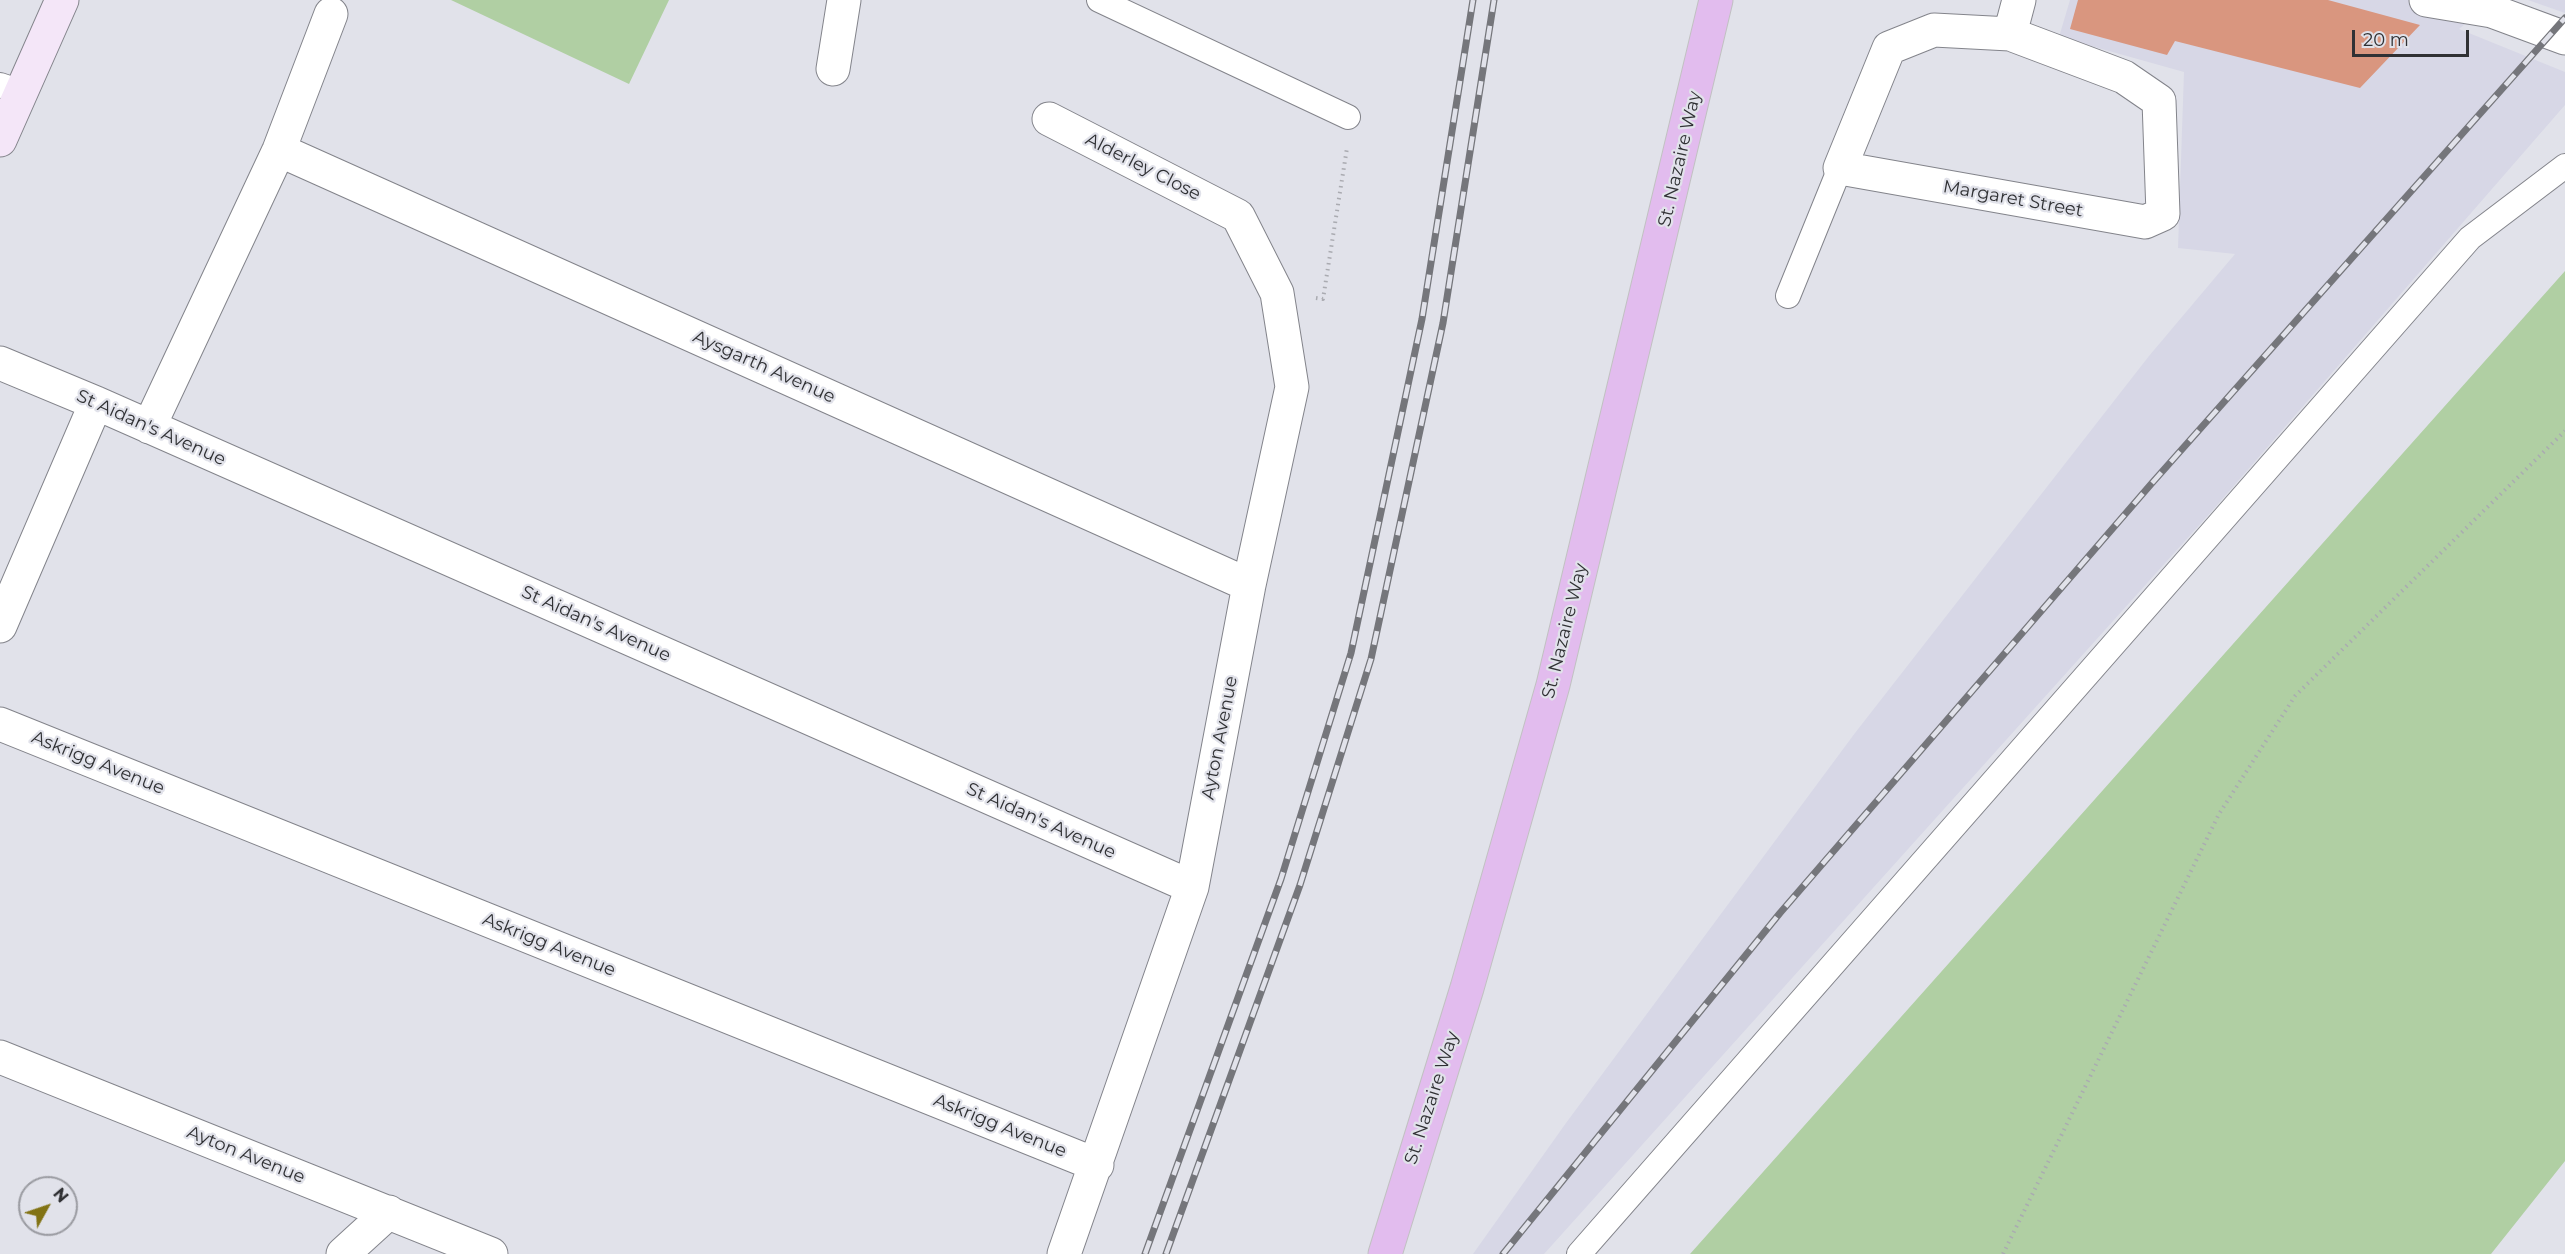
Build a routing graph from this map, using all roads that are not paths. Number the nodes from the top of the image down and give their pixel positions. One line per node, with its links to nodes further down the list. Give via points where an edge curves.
1 (62, 0): 11 (main road)
2 (844, 0): 10 (street)
3 (1099, 0): 12 (lane)
4 (1716, 0): 33 (highway, St. Nazaire Way, via 1553,685 1467,988)
5 (2019, 0): 8 (street)
6 (2426, 0): 9 (street, via 2492,12)
7 (331, 14): 15 (street)
8 (2010, 34): 17 (street, Margaret Street, via 1934,30 1889,48); 17 (street, Margaret Street, via 2124,77 2159,101 2163,214 2145,222)
9 (2565, 38)
10 (832, 69)
11 (10, 88): 14 (main road)
12 (1348, 117)
13 (1048, 119): 18 (street, Alderley Close)
14 (0, 140)
15 (279, 150): 22 (street); 23 (street, Aysgarth Avenue)
16 (2565, 165): 34 (lane, via 2470,238)
17 (1840, 168): 19 (lane)
18 (1238, 216): 23 (street, Ayton Avenue, via 1276,293 1292,387)
19 (1788, 296)
20 (0, 363): 21 (street, St Aidan's Avenue)
21 (96, 403): 22 (street, St Aidan's Avenue); 24 (street)
22 (149, 427): 26 (street, St Aidan's Avenue)
23 (1249, 585): 26 (street, Ayton Avenue)
24 (0, 626)
25 (0, 724): 28 (street, Askrigg Avenue)
26 (1192, 887): 28 (street, Ayton Avenue)
27 (0, 1057): 29 (street, Ayton Avenue)
28 (1097, 1165): 32 (street, Ayton Avenue)
29 (389, 1212): 30 (street); 31 (street, Ayton Avenue)
30 (343, 1254)
31 (491, 1254)
32 (1064, 1254)
33 (1385, 1254)
34 (1579, 1254)

